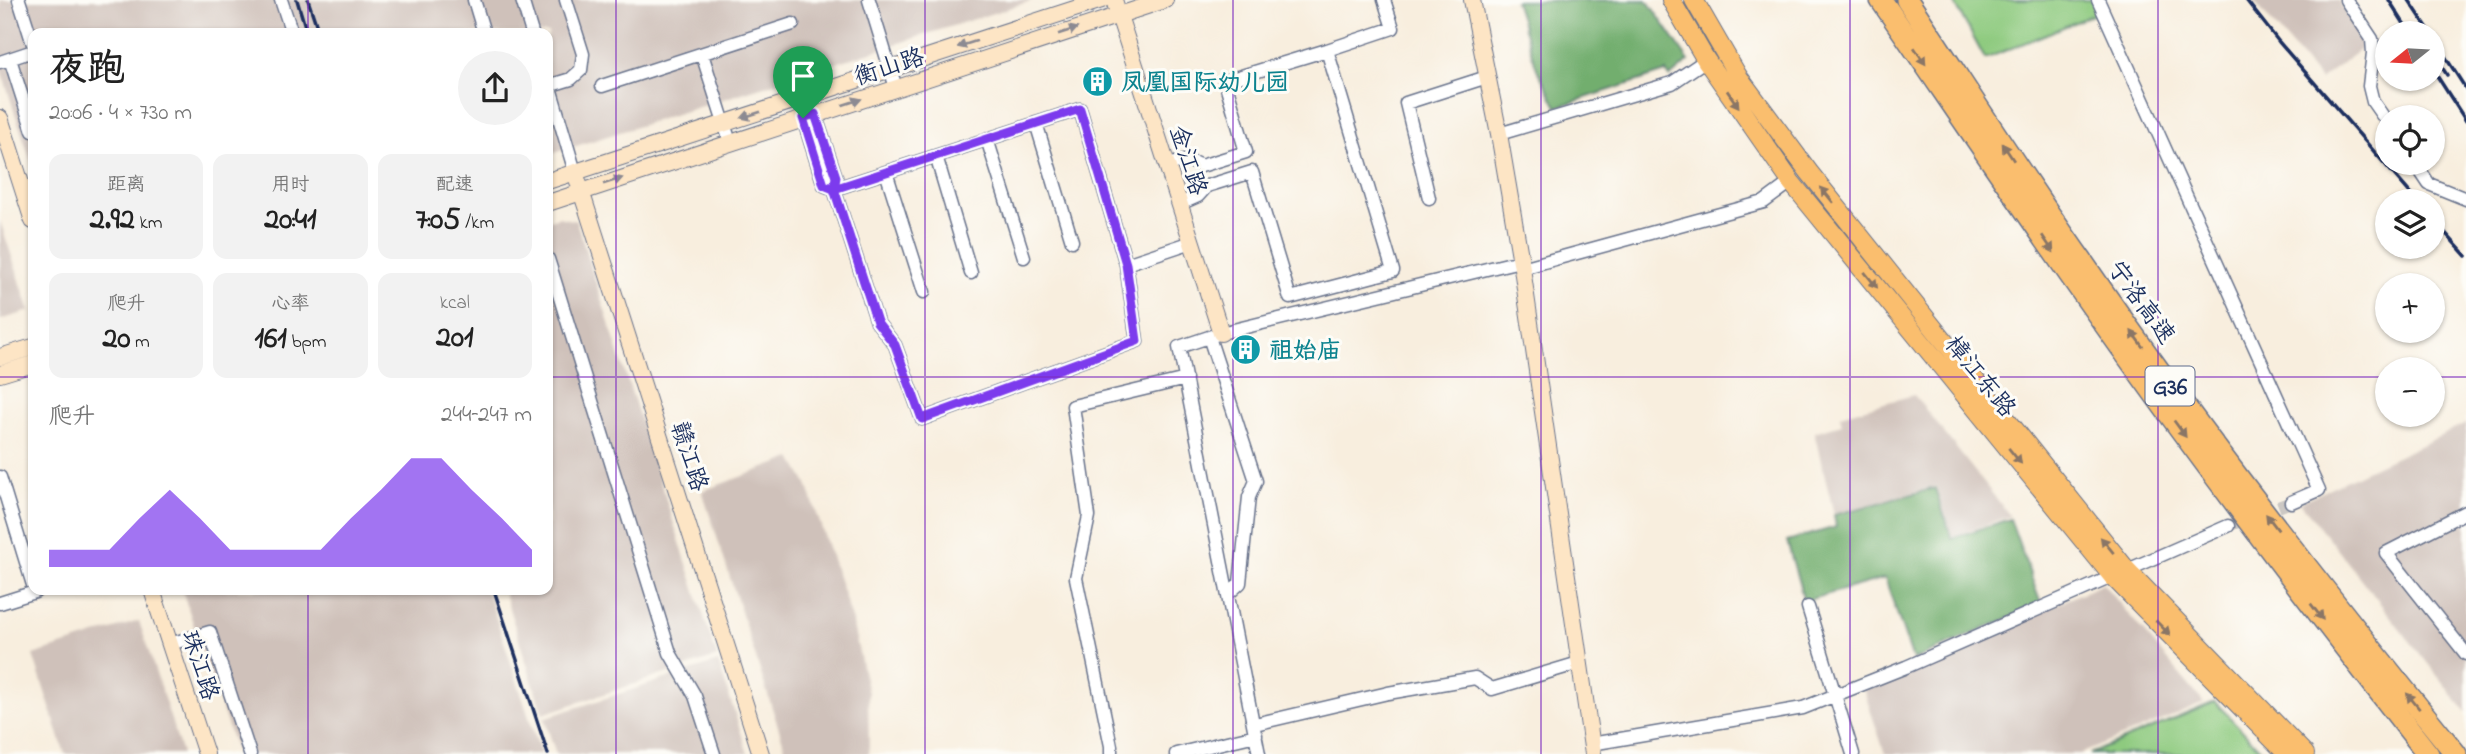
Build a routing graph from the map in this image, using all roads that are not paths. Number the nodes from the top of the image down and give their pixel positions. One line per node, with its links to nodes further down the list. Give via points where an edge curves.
1 (19, 0): 19 (street)
2 (281, 0): 20 (street)
3 (474, 0): 21 (street)
4 (522, 0): 22 (street)
5 (566, 0): 30 (street, via 583,54 581,70 571,79)
6 (869, 0): 28 (street)
7 (1102, 0): 28 (street, 衡山路, one-way to 28)
8 (1165, 0): 17 (street, 衡山路)
9 (1384, 0): 23 (street, via 1393,28)
10 (1472, 0): 29 (street)
11 (1671, 0): 27 (main road, 樟江东路)
12 (1694, 0): 78 (main road, 樟江东路, one-way to 12, via 1809,172 1738,76)
13 (1881, 0): 100 (highway, 宁洛高速 / G36, one-way to 100, via 2180,429)
14 (1907, 0): 101 (highway, 宁洛高速 / G36, one-way to 14, via 2194,419 2080,260)
15 (2098, 0): 74 (street, via 2319,490)
16 (2346, 0): 34 (street, via 2372,40 2369,86)
17 (1116, 7): 32 (street, 衡山路, one-way to 17); 45 (street, 金江路)
18 (793, 24): 25 (street)
19 (28, 28)
20 (290, 28)
21 (482, 28)
22 (530, 28)
23 (1327, 50): 43 (street, via 1225,81); 48 (street, via 1393,271 1290,298)
24 (28, 53): 26 (street)
25 (702, 54): 31 (street); 38 (street)
26 (5, 60): 37 (street)
27 (1706, 60): 40 (street, via 1672,83); 51 (main road, 樟江东路, one-way to 51)
28 (890, 69): 32 (street); 38 (street, 衡山路, one-way to 38)
29 (1487, 77): 40 (street); 54 (street, via 1406,103)
30 (553, 83)
31 (602, 86)
32 (896, 88): 35 (street, 衡山路, one-way to 32)
33 (553, 100): 46 (street)
34 (2375, 105)
35 (809, 116): 42 (street, 衡山路); 52 (street, via 824,185)
36 (0, 118): 58 (street)
37 (28, 118)
38 (724, 123): 42 (street); 46 (street, 衡山路)
39 (1036, 123): 41 (street); 59 (street); 62 (street, via 1080,109)
40 (1499, 134): 63 (street)
41 (987, 139): 44 (street); 61 (street)
42 (730, 142): 53 (street, 衡山路, one-way to 42)
43 (1246, 152): 45 (street, via 1201,166 1188,160); 48 (street)
44 (936, 156): 47 (street); 64 (street)
45 (1167, 165): 57 (street, 金江路)
46 (575, 172): 50 (street, 衡山路); 53 (street, 赣江路)
47 (886, 172): 52 (street); 66 (street)
48 (1252, 172): 57 (street, via 1207,186)
49 (2423, 175): 55 (street, via 2429,184)
50 (553, 179)
51 (1791, 182): 63 (street, via 1764,202); 78 (main road, 樟江东路, one-way to 78)
52 (834, 189): 62 (street, via 877,322 895,345 922,419 1137,341)
53 (582, 192): 56 (street, 衡山路); 93 (street, 赣江路)
54 (1429, 198)
55 (2466, 199)
56 (553, 201)
57 (1180, 204): 60 (street, 金江路)
58 (28, 205)
59 (1072, 241)
60 (1192, 242): 62 (street); 67 (street, 金江路)
61 (1024, 257)
62 (1126, 264)
63 (1521, 265): 67 (street); 86 (street)
64 (971, 273)
65 (553, 276): 92 (street, via 670,653 695,696)
66 (924, 292)
67 (1215, 335): 72 (street, via 1179,347); 80 (street, via 1256,481 1249,497 1240,583)
68 (28, 349): 69 (street)
69 (0, 357)
70 (28, 366): 71 (street)
71 (0, 374)
72 (1186, 379): 80 (street); 94 (street, via 1073,406 1089,516 1076,578)
73 (0, 477): 77 (street)
74 (2291, 502)
75 (2466, 512): 85 (street, via 2386,553)
76 (2228, 526): 78 (street)
77 (28, 564)
78 (2120, 573): 87 (street); 98 (main road, 樟江东路, one-way to 98); 99 (main road, 樟江东路)
79 (28, 592): 82 (street)
80 (1228, 594): 88 (street)
81 (154, 595): 84 (street, 珠江路)
82 (0, 603)
83 (1808, 607): 87 (street)
84 (170, 644): 90 (street, 珠江路); 91 (street, via 211,632)
85 (2466, 654)
86 (1579, 663): 88 (street, via 1492,689 1475,678 1388,693); 89 (street)
87 (1835, 696): 89 (street, via 1802,708); 97 (street)
88 (1255, 730): 95 (street); 96 (street)
89 (1592, 749)
90 (206, 754)
91 (250, 754)
92 (714, 754)
93 (761, 754)
94 (1111, 754)
95 (1176, 754)
96 (1259, 754)
97 (1853, 754)
98 (2287, 754)
99 (2305, 754)
100 (2428, 754)
101 (2456, 754)

